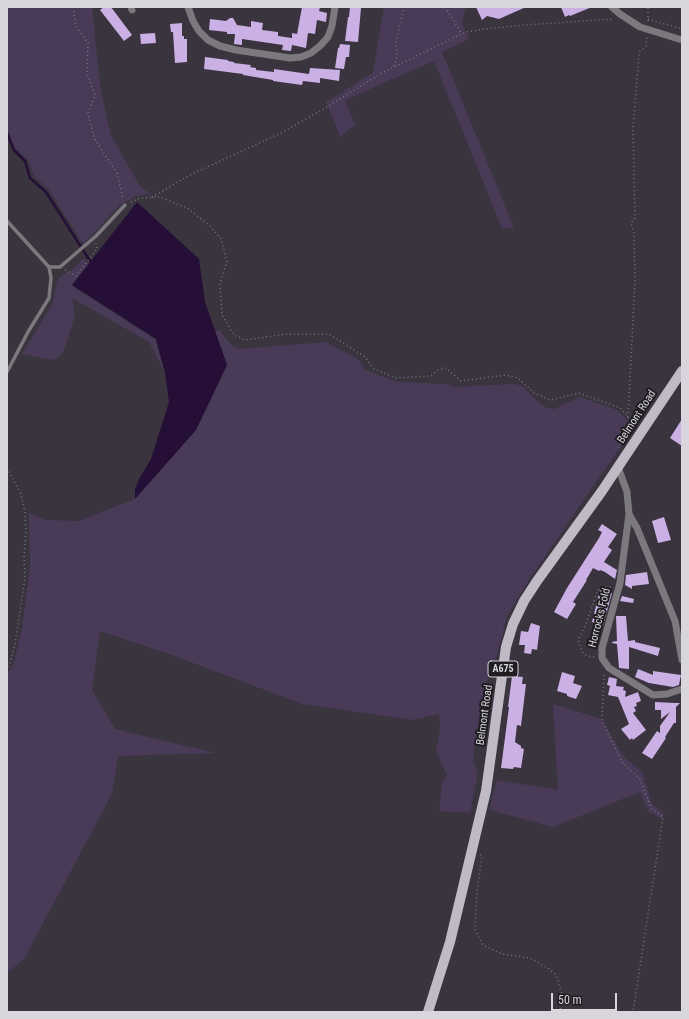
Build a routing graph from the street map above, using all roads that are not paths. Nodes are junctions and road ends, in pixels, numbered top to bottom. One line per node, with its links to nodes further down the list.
1 (188, 7): 2 (street)
2 (335, 7)
3 (612, 7): 4 (street)
4 (682, 40)
5 (125, 205): 7 (lane)
6 (7, 221): 7 (lane)
7 (49, 268): 9 (lane)
8 (682, 370): 10 (main road, Belmont Road / A675)
9 (7, 372)
10 (618, 468): 11 (street, Horrocks Fold); 14 (main road, Belmont Road / A675)
11 (629, 514): 12 (street, Horrocks Fold); 13 (street, Horrocks Fold)
12 (682, 660)
13 (682, 689)
14 (428, 1012)

